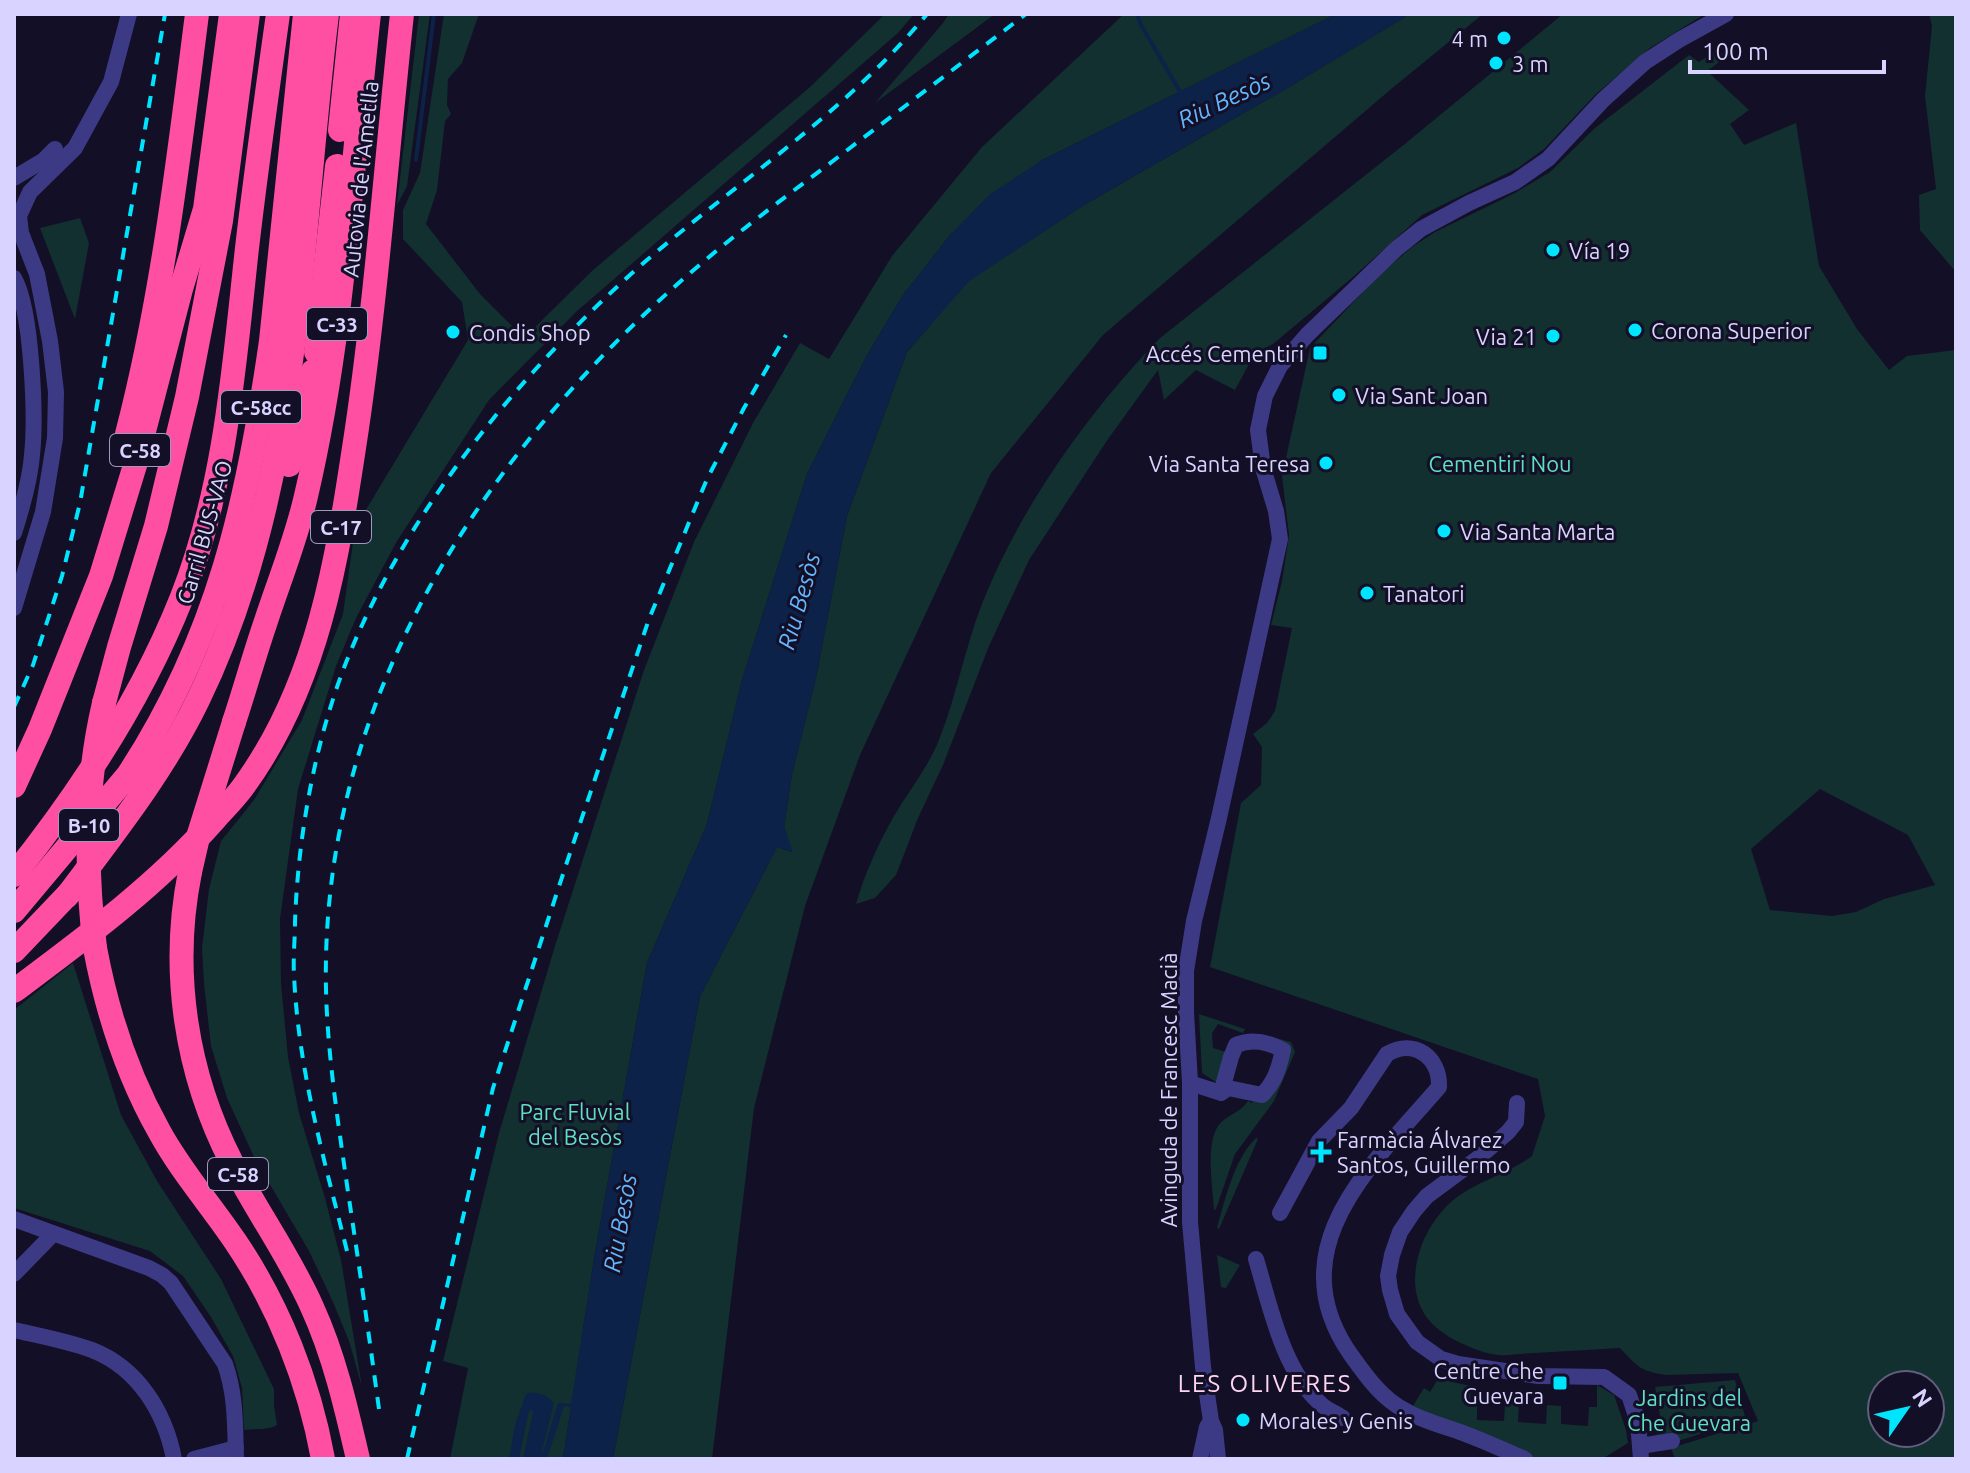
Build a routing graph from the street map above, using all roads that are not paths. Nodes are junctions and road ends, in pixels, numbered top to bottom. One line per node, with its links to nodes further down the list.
1 (129, 14): 16 (street)
2 (197, 14): 28 (highway)
3 (231, 14): 15 (highway, C-58)
4 (248, 14): 20 (highway)
5 (278, 14): 18 (highway)
6 (292, 14): 18 (highway)
7 (305, 14): 29 (highway, Carril BUS-VAO / C-58cc)
8 (327, 14): 32 (highway, C-33)
9 (352, 14): 22 (highway, C-58)
10 (369, 14): 27 (highway, C-33)
11 (402, 14): 17 (highway, Autovia de l'Ametlla / C-17)
12 (1726, 14): 37 (street, Avinguda de Francesc Macià)
13 (55, 149): 14 (street)
14 (14, 178)
15 (205, 209): 20 (highway); 28 (highway, C-58)
16 (17, 216): 26 (street)
17 (382, 221): 19 (highway); 25 (highway, Autovia de l'Ametlla / C-17)
18 (247, 249): 31 (highway)
19 (397, 254)
20 (211, 262): 53 (highway, B-10, bridge)
21 (14, 278): 24 (street)
22 (313, 371): 27 (highway, C-58); 32 (highway)
23 (368, 465): 25 (highway)
24 (14, 533)
25 (339, 535): 36 (highway, Autovia de l'Ametlla / C-17)
26 (14, 608)
27 (264, 626): 54 (highway, C-58, bridge)
28 (56, 686): 30 (highway)
29 (128, 775): 33 (highway, Carril BUS-VAO / C-58cc); 34 (highway)
30 (14, 786)
31 (14, 875)
32 (67, 896): 35 (highway)
33 (14, 911)
34 (14, 929)
35 (14, 951)
36 (14, 991)
37 (1190, 1083): 38 (street); 47 (street, Avinguda de Francesc Macià)
38 (1221, 1093)
39 (1517, 1103): 49 (street)
40 (1280, 1213): 57 (street)
41 (14, 1219): 42 (street)
42 (53, 1234): 44 (street); 50 (street)
43 (1256, 1259): 46 (street)
44 (14, 1274)
45 (14, 1330): 51 (street)
46 (1343, 1418)
47 (1211, 1421): 55 (street, Avinguda de Francesc Macià); 56 (street, Avinguda de Francesc Macià)
48 (1672, 1441): 49 (street)
49 (1640, 1452)
50 (236, 1453): 52 (street)
51 (174, 1459)
52 (194, 1459)
53 (323, 1459)
54 (358, 1459)
55 (1200, 1459)
56 (1218, 1459)
57 (1525, 1459)

